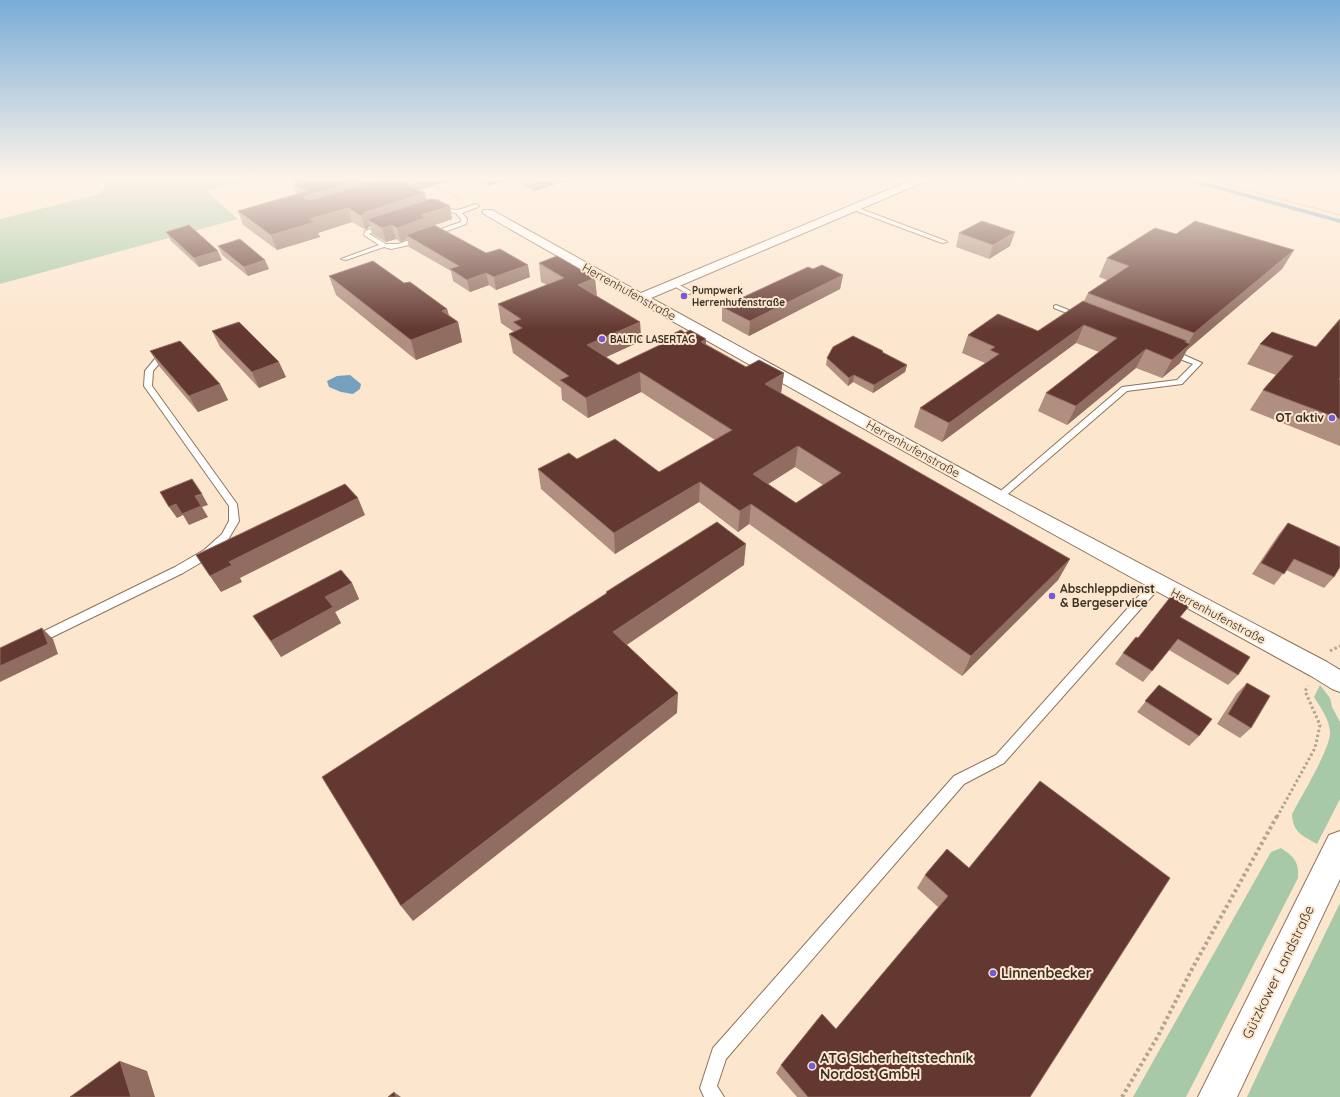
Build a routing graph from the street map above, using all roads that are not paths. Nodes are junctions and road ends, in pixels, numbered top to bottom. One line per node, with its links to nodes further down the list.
1 (375, 228): 7 (lane)
2 (449, 228): 7 (lane)
3 (516, 228): 11 (street, Herrenhufenstraße)
4 (805, 228): 9 (street)
5 (907, 228): 6 (lane)
6 (944, 242)
7 (384, 245): 8 (lane)
8 (344, 259)
9 (674, 284): 10 (lane); 11 (street)
10 (690, 293)
11 (640, 298): 16 (street, Herrenhufenstraße)
12 (1056, 307): 13 (lane)
13 (1084, 318)
14 (170, 346): 18 (lane)
15 (1162, 349): 16 (lane)
16 (999, 497): 17 (street, Herrenhufenstraße)
17 (1157, 583): 19 (street, Herrenhufenstraße); 21 (lane)
18 (29, 643)
19 (1340, 682)
20 (1340, 846): 22 (main road, Gützkower Landstraße)
21 (715, 1097)
22 (1217, 1097)

